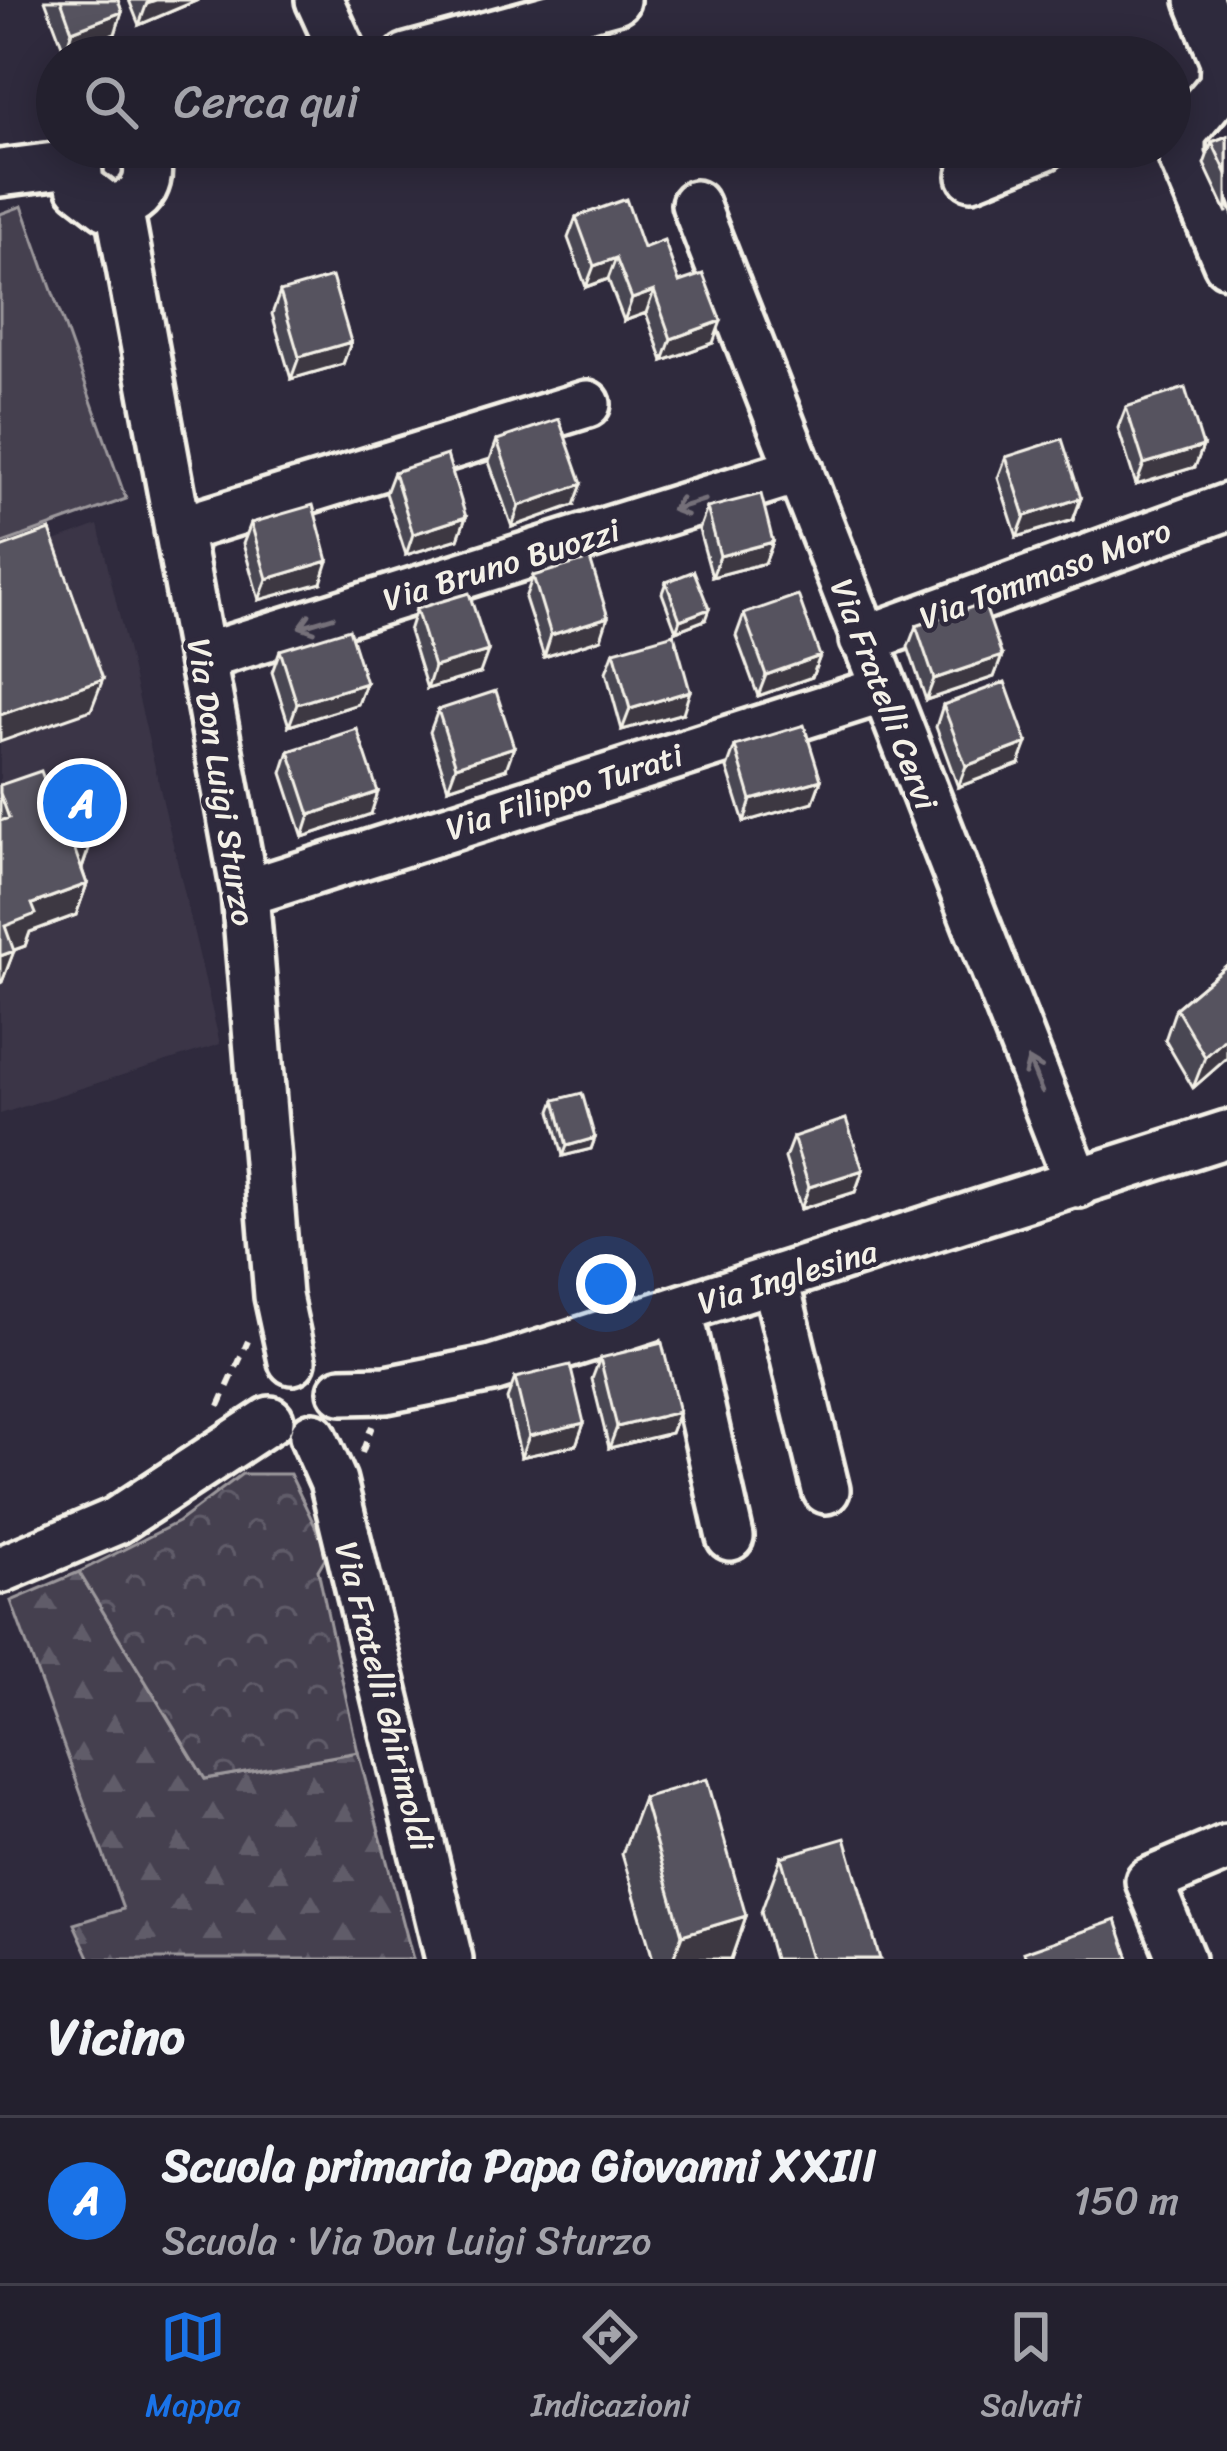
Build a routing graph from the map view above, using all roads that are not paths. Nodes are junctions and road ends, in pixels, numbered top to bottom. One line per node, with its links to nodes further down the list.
1 (319, 0): 4 (street)
2 (616, 0): 5 (street)
3 (1199, 0): 6 (street)
4 (335, 36)
5 (484, 36)
6 (1191, 115)
7 (36, 165): 12 (street)
8 (83, 168): 15 (street)
9 (145, 168): 15 (street)
10 (991, 168): 13 (street)
11 (1187, 168): 16 (street)
12 (0, 173)
13 (971, 176)
14 (695, 204): 18 (street, Via Fratelli Cervi)
15 (119, 207): 20 (street, Via Don Luigi Sturzo)
16 (1227, 263)
17 (587, 404): 20 (street)
18 (800, 470): 21 (street, Via Fratelli Cervi); 22 (street, Via Bruno Buozzi, one-way to 22)
19 (1227, 507): 21 (street, Via Tommaso Moro)
20 (178, 530): 22 (street, Via Don Luigi Sturzo)
21 (863, 640): 23 (street, Via Fratelli Cervi)
22 (203, 657): 24 (street, Via Don Luigi Sturzo)
23 (883, 690): 24 (street, Via Filippo Turati); 26 (street, Via Fratelli Cervi, one-way to 23)
24 (245, 893): 29 (street, Via Don Luigi Sturzo)
25 (1227, 1134): 26 (street, Via Inglesina)
26 (1078, 1184): 27 (street, Via Inglesina)
27 (775, 1280): 28 (street, Via Inglesina); 33 (street)
28 (679, 1310): 30 (street, Via Inglesina); 34 (street)
29 (292, 1361): 30 (street); 31 (street)
30 (342, 1391): 32 (street)
31 (270, 1420): 32 (street); 35 (street)
32 (313, 1436): 37 (street, Via Fratelli Ghirimoldi)
33 (826, 1490)
34 (730, 1537)
35 (0, 1570)
36 (1227, 1848): 38 (street)
37 (449, 1959)
38 (1181, 1959)

